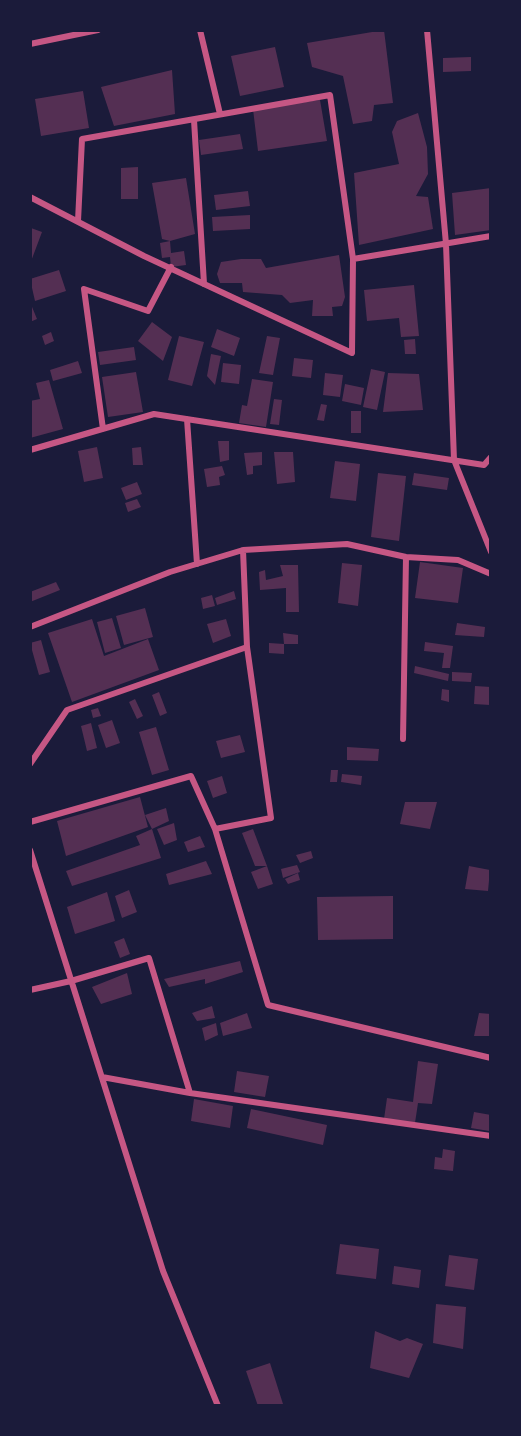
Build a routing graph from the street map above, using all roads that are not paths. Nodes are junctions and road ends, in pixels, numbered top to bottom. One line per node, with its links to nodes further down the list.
1 (98, 30): 4 (street)
2 (200, 30): 5 (street)
3 (427, 30): 10 (street)
4 (30, 44)
5 (220, 114): 6 (street); 11 (street)
6 (194, 120): 8 (street); 13 (street)
7 (30, 197): 8 (street)
8 (78, 221): 12 (street)
9 (491, 236): 10 (street)
10 (446, 244): 11 (street); 18 (street)
11 (353, 259): 13 (street)
12 (171, 267): 13 (street); 15 (street)
13 (204, 284)
14 (187, 419): 15 (street); 18 (street); 22 (street)
15 (103, 429): 16 (street)
16 (30, 450)
17 (491, 457): 18 (street)
18 (454, 460): 20 (street)
19 (243, 550): 21 (street); 22 (street); 25 (street)
20 (491, 552)
21 (406, 557): 23 (street); 26 (street)
22 (197, 564): 24 (street)
23 (491, 574)
24 (30, 627)
25 (247, 646): 27 (street); 29 (street)
26 (403, 739)
27 (30, 764)
28 (30, 822): 29 (street)
29 (215, 830): 33 (street)
30 (30, 850): 31 (street)
31 (71, 981): 32 (street); 34 (street); 35 (street)
32 (30, 990)
33 (491, 1058)
34 (102, 1077): 35 (street); 37 (street)
35 (190, 1093): 36 (street)
36 (491, 1136)
37 (218, 1406)

